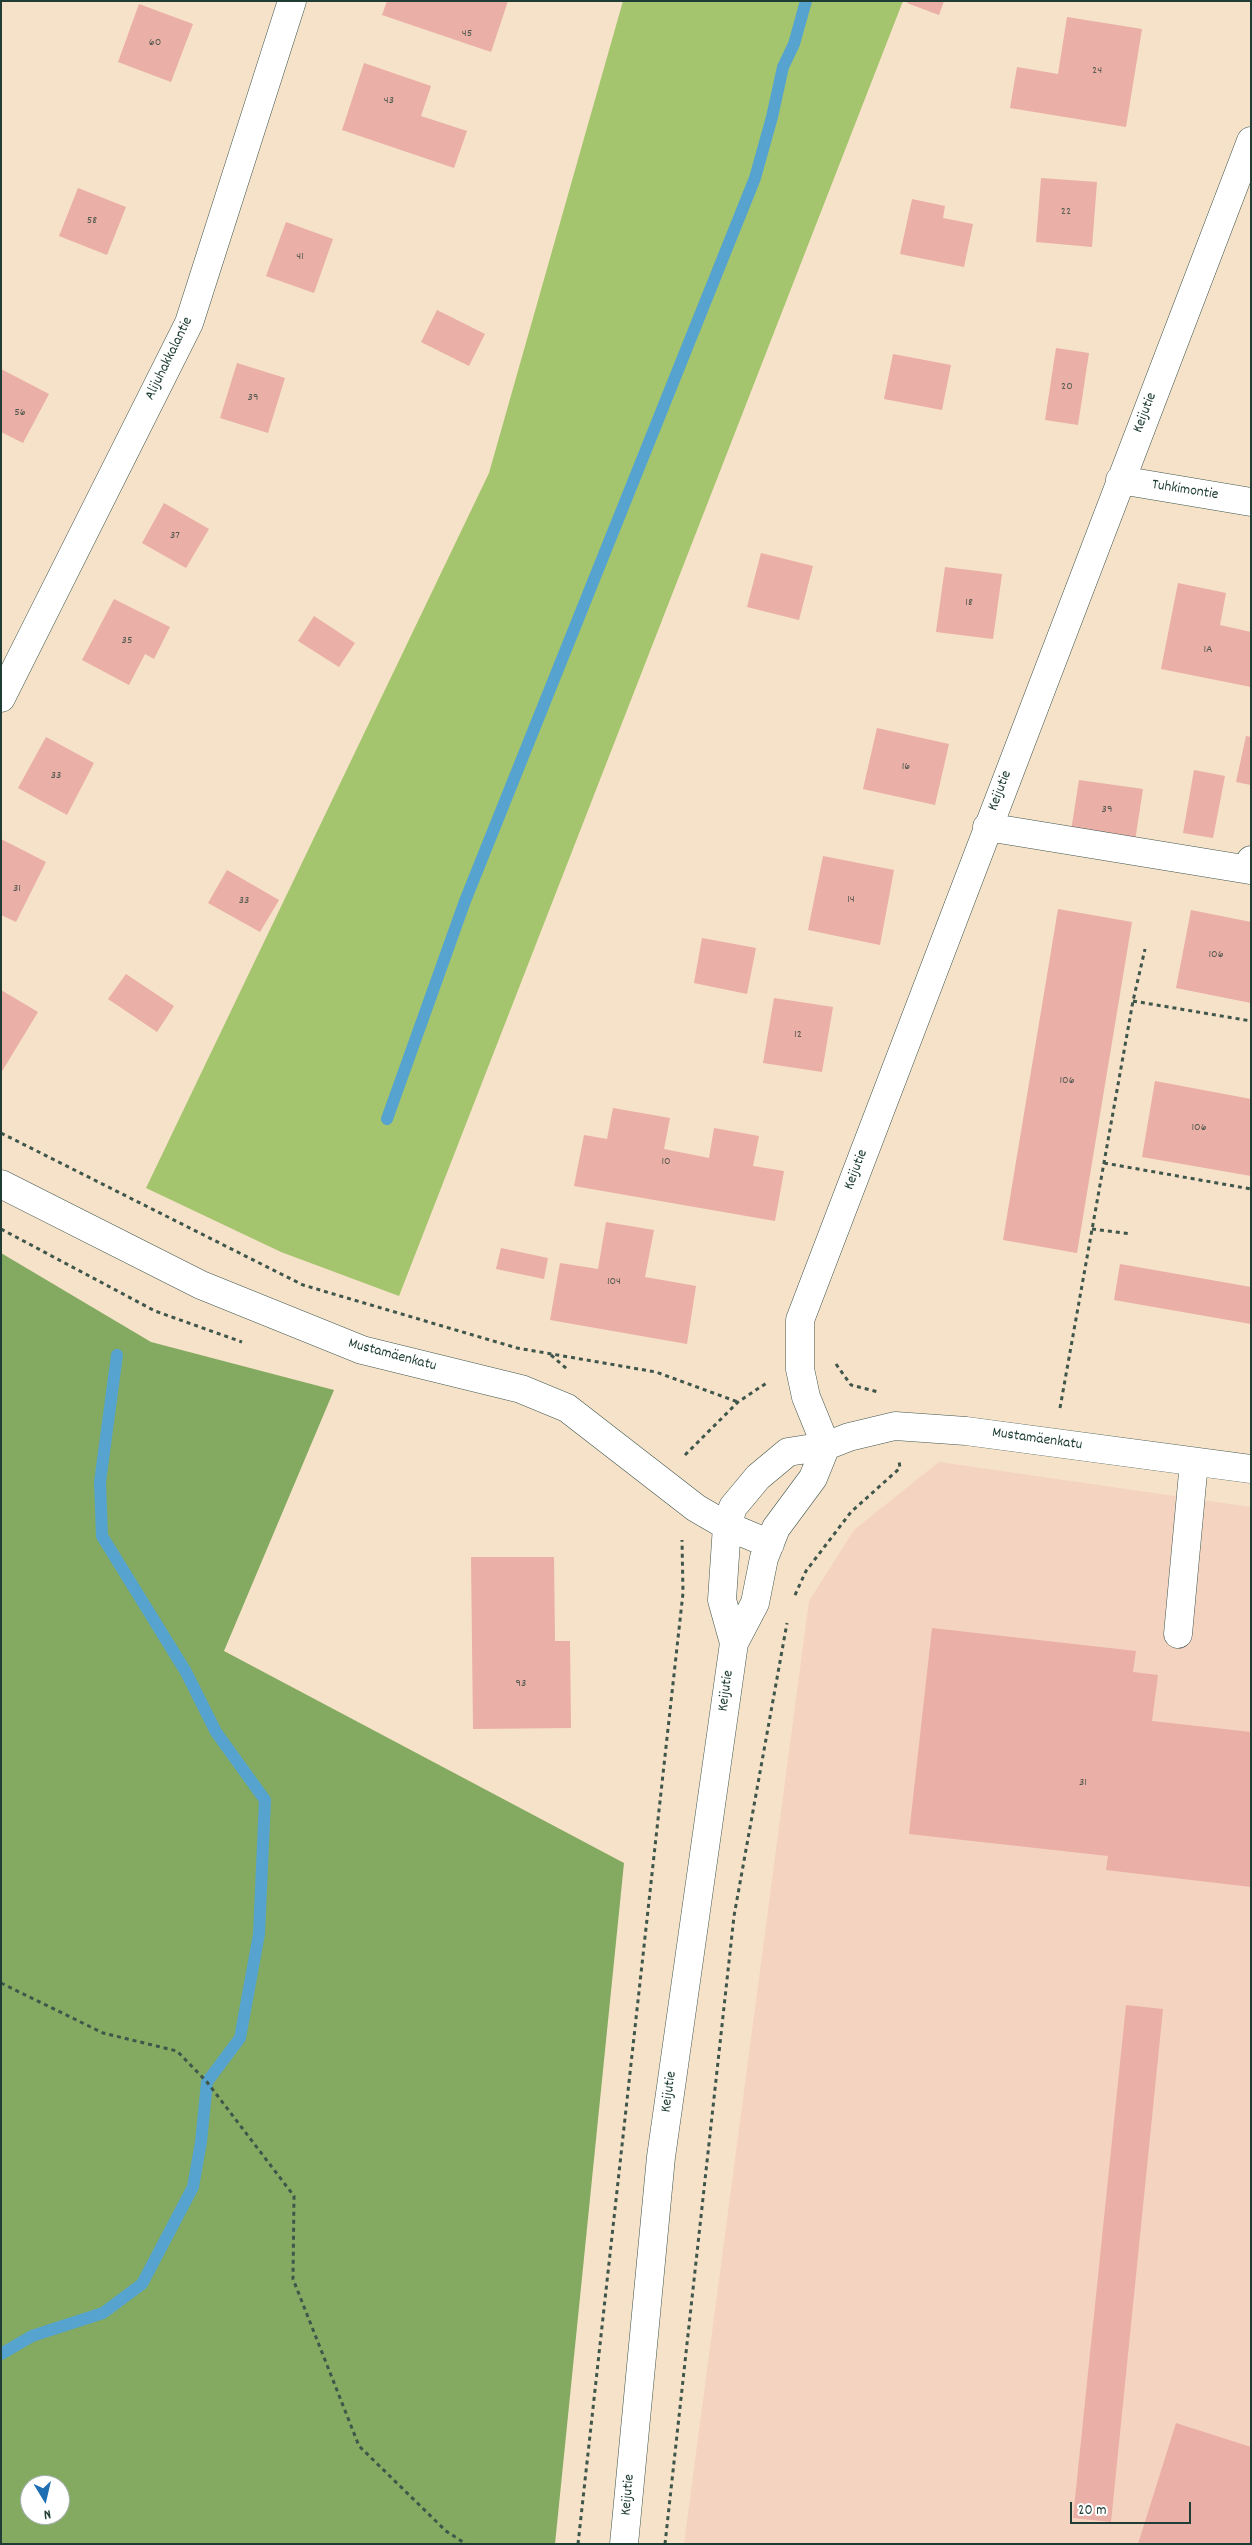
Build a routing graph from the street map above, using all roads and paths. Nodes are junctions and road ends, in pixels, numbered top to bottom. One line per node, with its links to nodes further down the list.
1 (292, 1): 5 (street, Alijuhakkalantie)
2 (1251, 141): 3 (street, Keijutie)
3 (1120, 480): 4 (street, Tuhkimontie); 6 (street, Keijutie)
4 (1251, 502)
5 (1, 698)
6 (987, 827): 7 (street); 22 (street, Keijutie)
7 (1251, 860)
8 (1145, 949): 9 (path)
9 (1133, 1001): 10 (path); 12 (path)
10 (1251, 1021)
11 (1, 1133): 19 (path)
12 (1104, 1162): 14 (path); 16 (path)
13 (1, 1184): 25 (street, Mustamäenkatu)
14 (1251, 1189)
15 (1, 1229): 18 (path)
16 (1092, 1229): 17 (path); 20 (path)
17 (1131, 1234)
18 (247, 1344)
19 (738, 1402)
20 (1059, 1414)
21 (895, 1426): 22 (street, Mustamäenkatu); 23 (street, Mustamäenkatu); 28 (path)
22 (826, 1446): 25 (street, Keijutie); 27 (street, Keijutie)
23 (1194, 1462): 24 (street, Mustamäenkatu); 30 (street)
24 (1251, 1469)
25 (727, 1526): 27 (street, Mustamäenkatu); 31 (street, Keijutie)
26 (678, 1533): 34 (path)
27 (770, 1544): 31 (street, Keijutie)
28 (794, 1597)
29 (788, 1616): 36 (path)
30 (1178, 1634)
31 (734, 1643): 35 (street, Keijutie)
32 (1, 1983): 33 (path)
33 (466, 2544)
34 (578, 2544)
35 (624, 2544)
36 (666, 2544)

